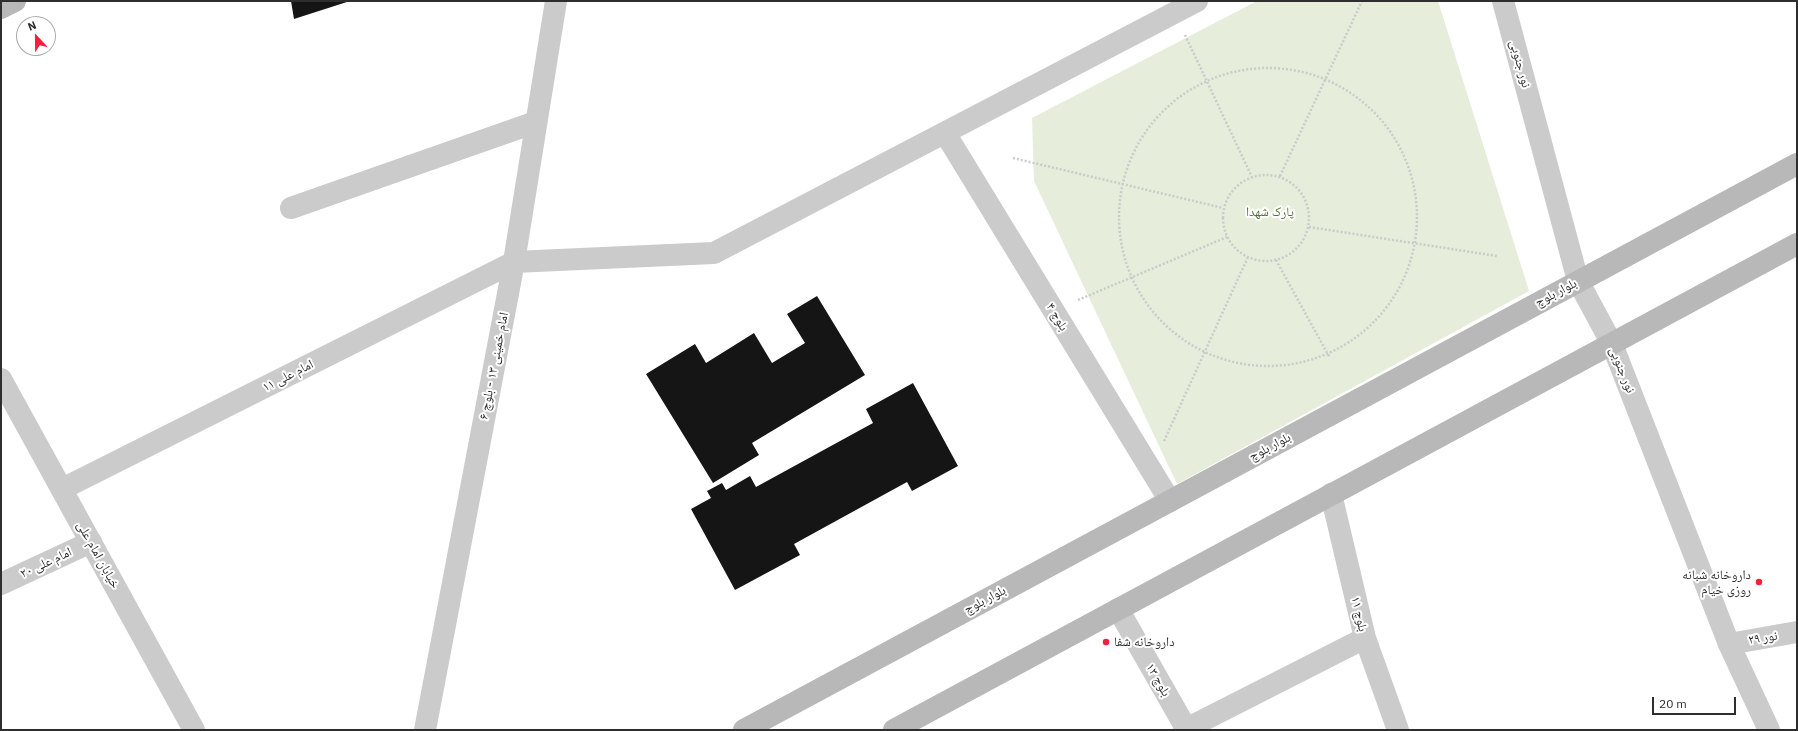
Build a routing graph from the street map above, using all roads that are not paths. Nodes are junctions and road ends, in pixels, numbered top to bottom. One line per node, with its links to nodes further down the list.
1 (15, 1): 5 (main road)
2 (556, 1): 6 (street, امام خمینی ۱۳ - بلوچ ۶)
3 (1197, 1): 7 (street)
4 (1503, 1): 12 (street, نور جنوبی)
5 (1, 8)
6 (536, 122): 9 (street); 11 (street, امام خمینی ۱۳ - بلوچ ۶)
7 (945, 133): 11 (street); 17 (street, بلوچ ۴)
8 (1797, 164): 12 (main road, بلوار بلوچ)
9 (291, 208)
10 (1797, 244): 13 (main road)
11 (514, 262): 15 (street, امام علی ۱۱); 25 (street, امام خمینی ۱۳ - بلوچ ۶)
12 (1578, 281): 13 (street, نور جنوبی); 17 (main road, بلوار بلوچ)
13 (1612, 344): 16 (main road); 23 (street, نور جنوبی)
14 (1, 379): 15 (street, خیابان امام علی)
15 (62, 489): 18 (street, خیابان امام علی)
16 (1331, 494): 20 (main road); 22 (street, بلوچ ۱۱)
17 (1170, 501): 26 (main road, بلوار بلوچ)
18 (91, 542): 19 (street, امام علی ۲۰); 24 (street, خیابان امام علی)
19 (1, 584)
20 (1118, 610): 27 (main road); 28 (street, بلوچ ۱۳)
21 (1797, 632): 23 (street, نور ۲۹)
22 (1365, 638): 28 (street); 29 (street, بلوچ ۱۱)
23 (1729, 644): 30 (street, نور جنوبی)
24 (194, 730)
25 (425, 730)
26 (744, 730)
27 (894, 730)
28 (1186, 730)
29 (1398, 730)
30 (1769, 730)

